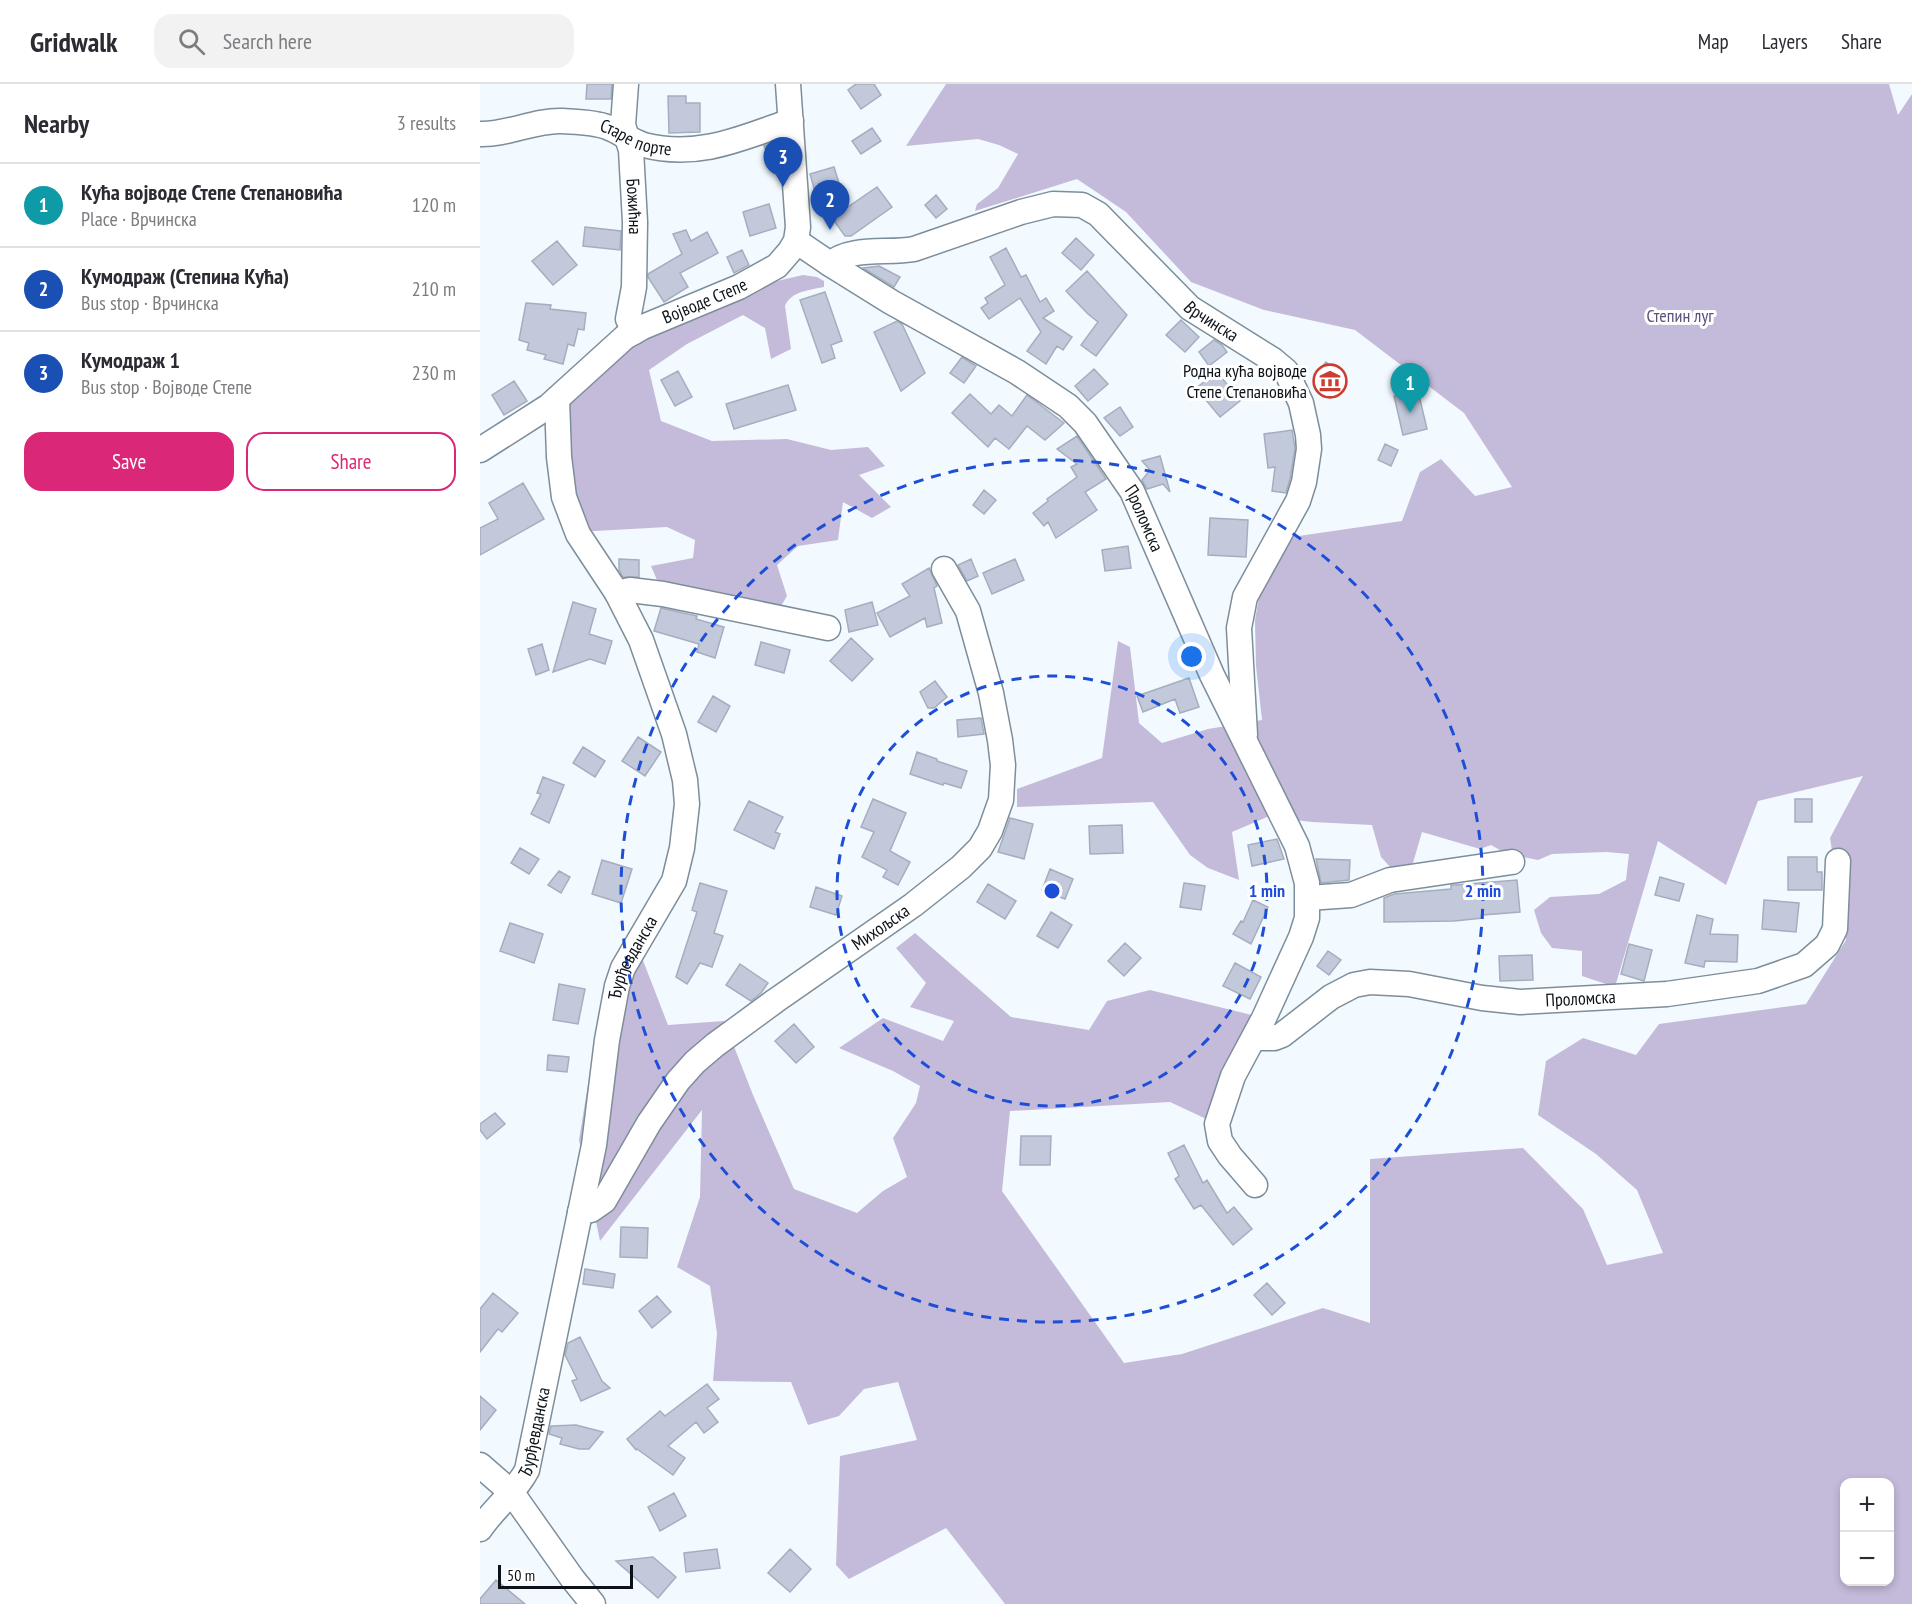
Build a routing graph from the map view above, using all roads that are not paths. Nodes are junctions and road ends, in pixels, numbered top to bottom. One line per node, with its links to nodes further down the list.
1 (626, 84): 5 (street, Божићна)
2 (788, 84): 3 (street)
3 (791, 121): 5 (street, Старе порте); 6 (street)
4 (480, 134): 5 (street, Старе порте)
5 (626, 138): 8 (street, Божићна)
6 (796, 241): 7 (street); 8 (street, Војводе Степе)
7 (830, 264): 14 (street, Проломска); 14 (street, Врчинска)
8 (634, 332): 9 (street, Војводе Степе)
9 (557, 399): 10 (street, Војводе Степе); 12 (street, Ђурђевданска)
10 (480, 450)
11 (944, 569): 20 (street, Михољска)
12 (617, 592): 13 (street); 20 (street, Ђурђевданска)
13 (828, 628)
14 (1246, 740): 17 (street, Проломска)
15 (1838, 861): 18 (street, Проломска)
16 (1512, 862): 17 (street)
17 (1308, 898): 18 (street, Проломска)
18 (1255, 1038): 19 (street, Проломска)
19 (1255, 1185)
20 (580, 1212): 22 (street, Ђурђевданска)
21 (480, 1465): 22 (street)
22 (512, 1492): 23 (street, Ђурђевданска); 24 (street)
23 (480, 1529)
24 (593, 1604)

